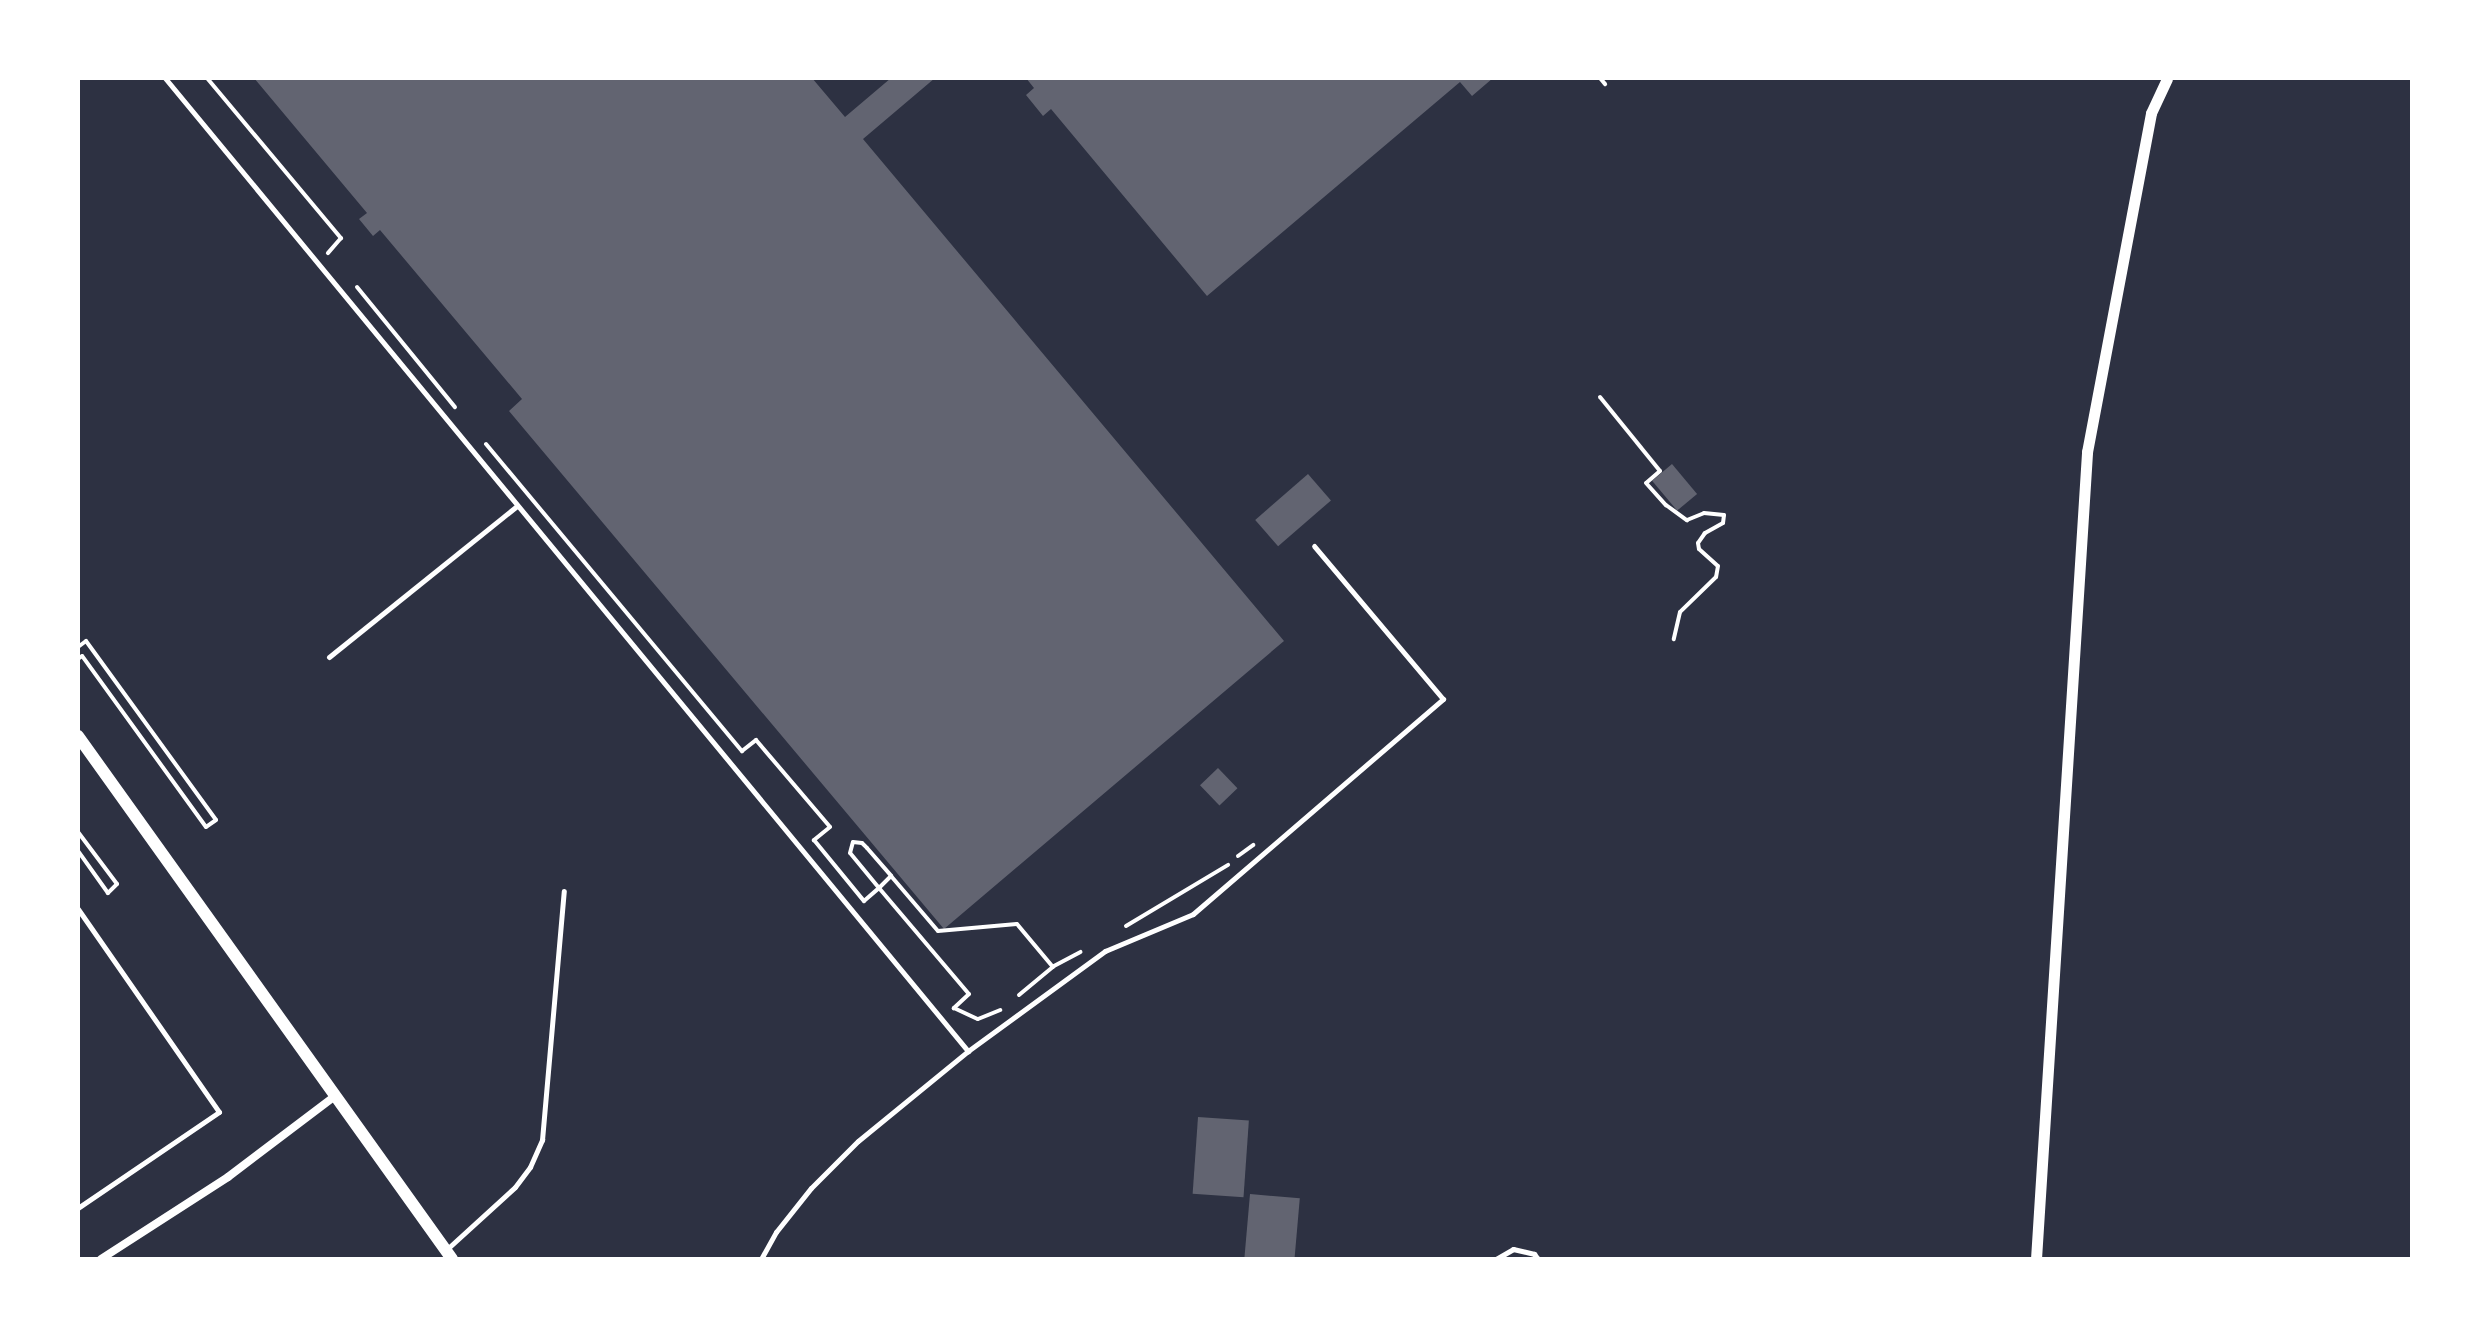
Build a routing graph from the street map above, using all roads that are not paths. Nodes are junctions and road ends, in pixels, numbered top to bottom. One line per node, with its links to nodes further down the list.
1 (165, 78): 3 (lane)
2 (2167, 78): 17 (street)
3 (517, 506): 5 (lane); 9 (lane)
4 (1314, 546): 9 (lane)
5 (329, 657)
6 (78, 736): 10 (main road)
7 (564, 891): 12 (lane)
8 (78, 909): 11 (lane)
9 (968, 1051): 14 (lane)
10 (335, 1096): 12 (main road); 13 (street)
11 (78, 1208)
12 (448, 1255)
13 (101, 1259)
14 (761, 1259)
15 (1496, 1259): 16 (lane)
16 (1538, 1259)
17 (2036, 1259)

